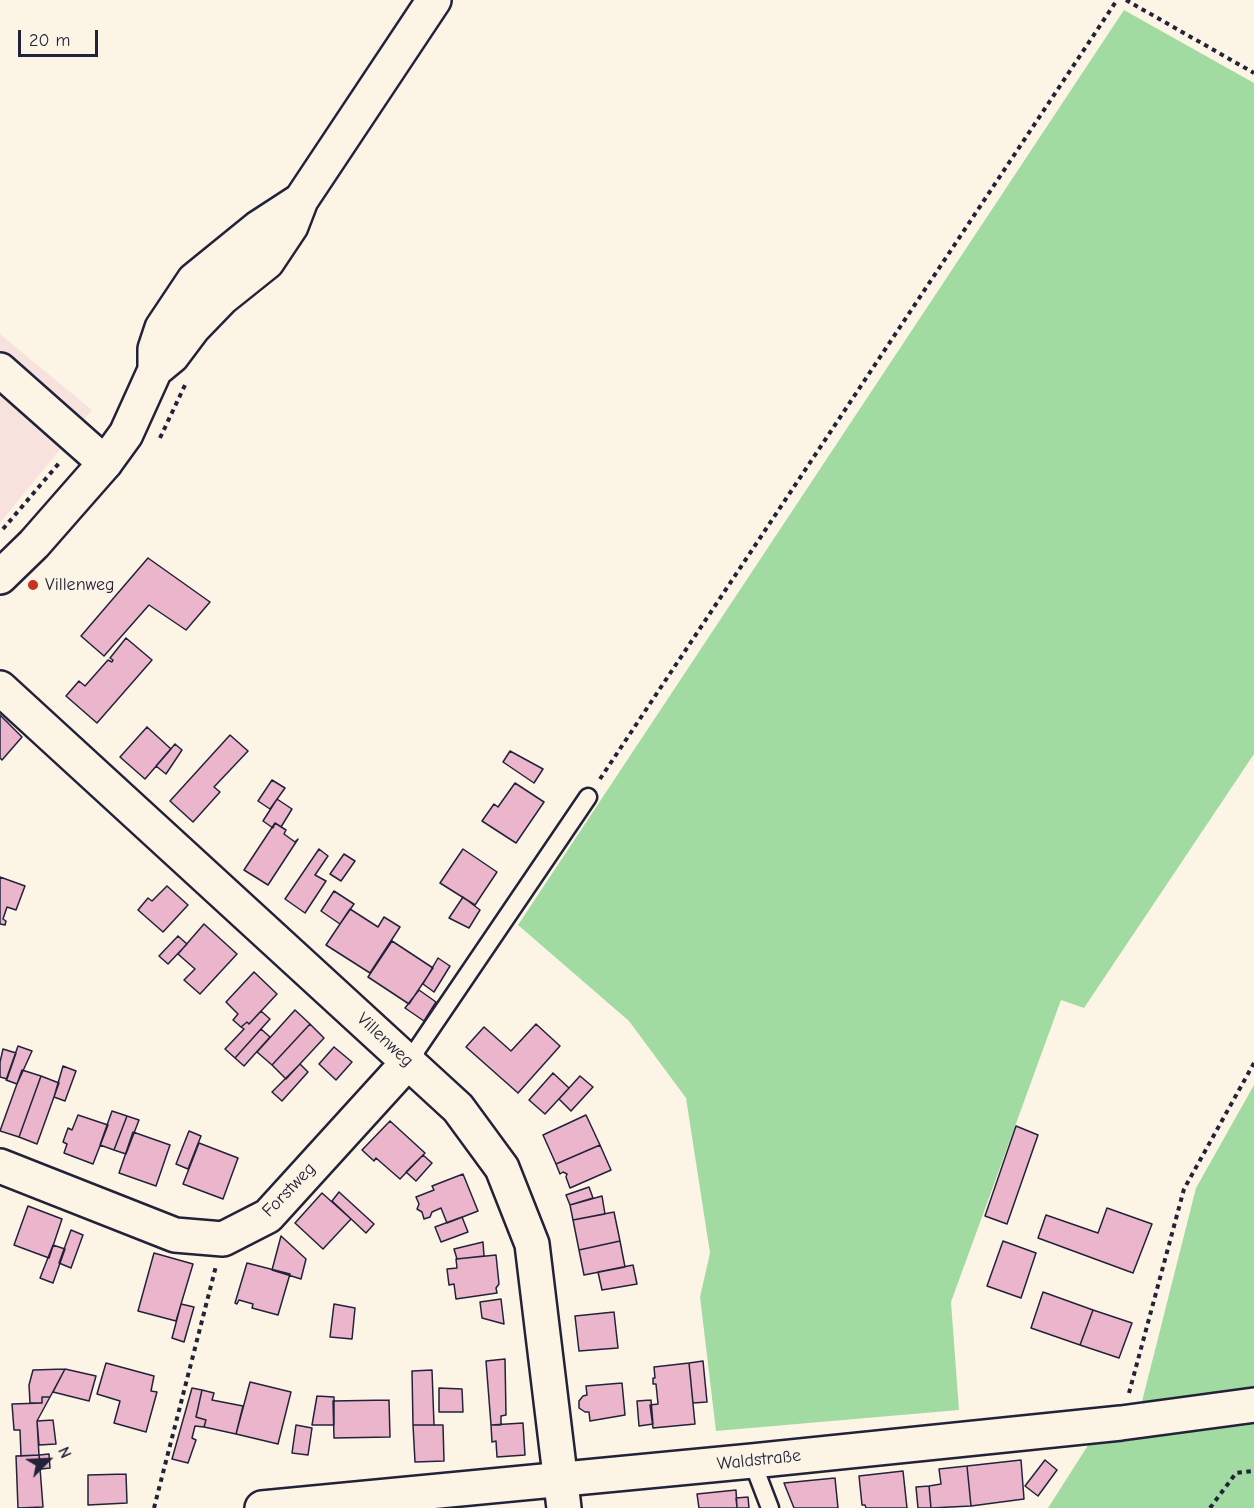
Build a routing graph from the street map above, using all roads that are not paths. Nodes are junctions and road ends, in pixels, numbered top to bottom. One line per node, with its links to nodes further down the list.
1 (434, 0): 3 (street)
2 (0, 370): 3 (street)
3 (105, 463): 4 (street)
4 (0, 577)
5 (0, 688): 7 (street, Villenweg)
6 (588, 797): 7 (lane)
7 (409, 1061): 8 (street, Forstweg); 11 (street, Villenweg)
8 (0, 1166)
9 (1254, 1405): 10 (street, Waldstraße)
10 (752, 1461): 11 (street, Waldstraße); 13 (lane)
11 (563, 1493): 12 (street, Waldstraße)
12 (262, 1508)
13 (770, 1508)

